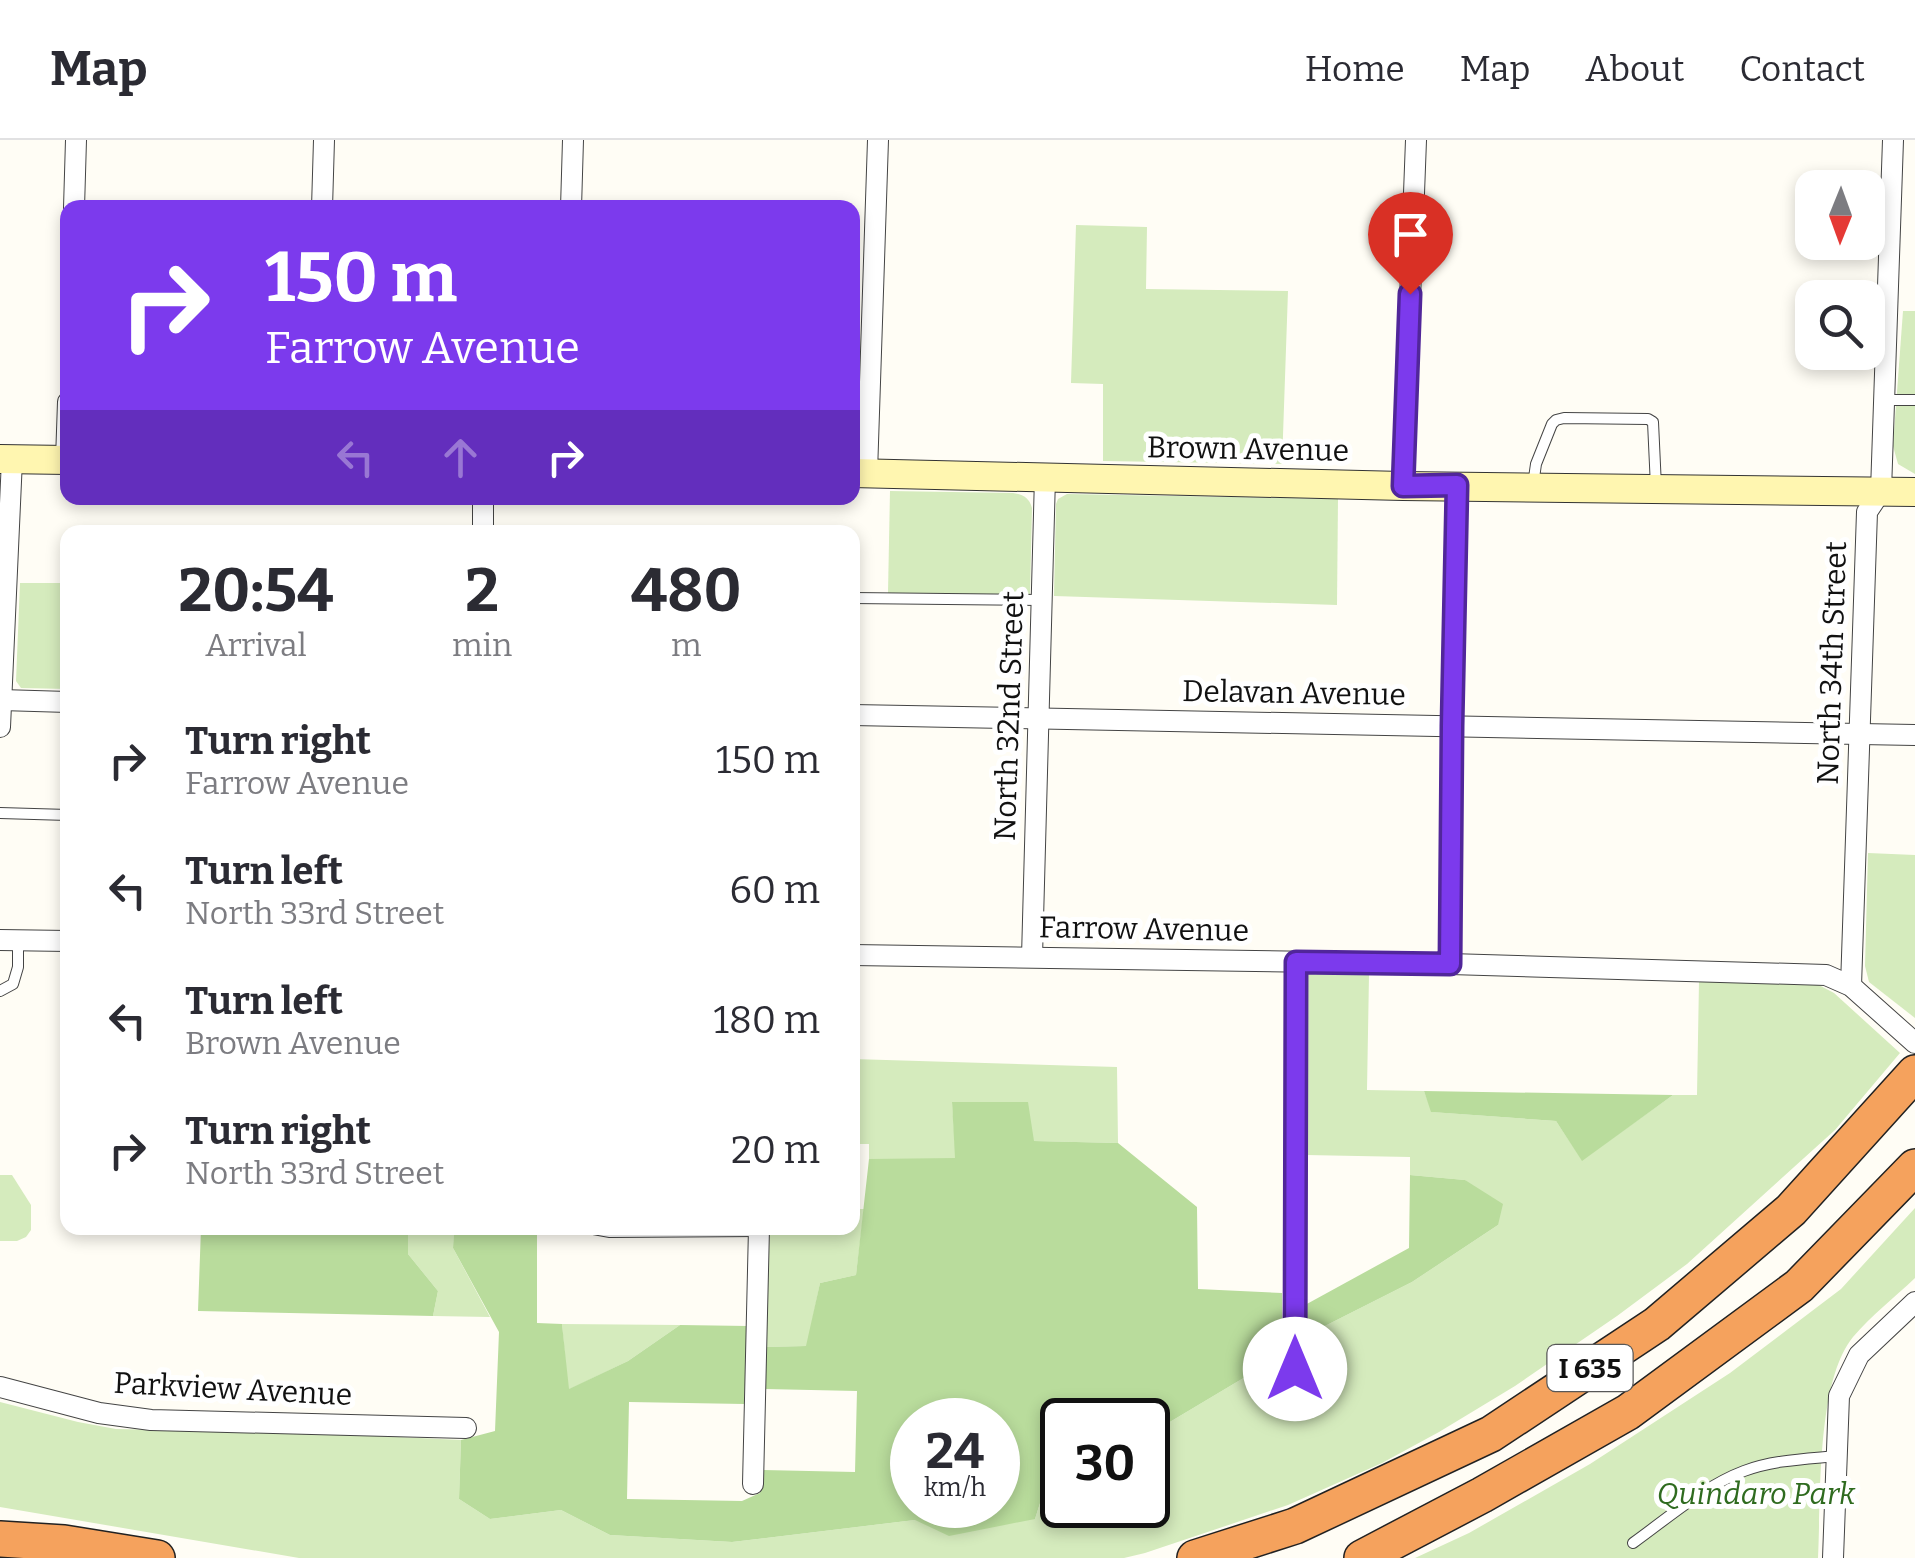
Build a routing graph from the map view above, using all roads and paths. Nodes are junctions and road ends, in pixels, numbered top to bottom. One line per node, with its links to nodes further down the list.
1 (76, 140): 7 (street)
2 (324, 140): 8 (street)
3 (574, 140): 9 (street)
4 (878, 140): 14 (street)
5 (1416, 140): 17 (street)
6 (1893, 140): 10 (street, North 34th Street)
7 (74, 200)
8 (322, 200)
9 (571, 200)
10 (1884, 400): 11 (lane); 20 (street, North 34th Street)
11 (1915, 400)
12 (6, 459): 13 (main road); 24 (street)
13 (60, 460)
14 (860, 473): 15 (main road, Brown Avenue)
15 (1046, 477): 17 (main road, Brown Avenue); 23 (street, North 32nd Street)
16 (1457, 485): 17 (main road, Brown Avenue); 18 (main road, Brown Avenue); 28 (street)
17 (1403, 486)
18 (1533, 486): 19 (main road, Brown Avenue); 19 (lane)
19 (1656, 488): 20 (main road, Brown Avenue)
20 (1881, 491): 21 (main road, Brown Avenue); 30 (street, North 34th Street)
21 (1915, 492)
22 (860, 598): 23 (lane)
23 (1042, 600): 27 (street, North 32nd Street)
24 (2, 700): 25 (street); 29 (street)
25 (60, 702)
26 (860, 715): 27 (street, Delavan Avenue)
27 (1038, 718): 28 (street, Delavan Avenue); 37 (street, North 32nd Street)
28 (1452, 726): 30 (street, Delavan Avenue); 39 (street)
29 (0, 728)
30 (1859, 734): 31 (street, Delavan Avenue); 40 (street, North 34th Street)
31 (1915, 735)
32 (0, 813): 33 (lane)
33 (60, 815)
34 (9, 940): 35 (street); 41 (lane)
35 (60, 941)
36 (860, 955): 37 (street, Farrow Avenue)
37 (1032, 957): 38 (street, Farrow Avenue)
38 (1296, 962): 39 (street, Farrow Avenue); 47 (street)
39 (1450, 964): 40 (street, Farrow Avenue)
40 (1851, 986): 42 (street)
41 (0, 992)
42 (1915, 1043)
43 (1915, 1073): 57 (highway, I 635)
44 (1915, 1167): 58 (highway, I 635)
45 (759, 1235): 51 (street)
46 (1915, 1302): 50 (street)
47 (1295, 1369)
48 (0, 1387): 49 (street, Parkview Avenue)
49 (466, 1428)
50 (1836, 1456): 55 (lane); 59 (street)
51 (753, 1484)
52 (0, 1529): 54 (highway)
53 (0, 1539): 54 (highway)
54 (64, 1543): 56 (highway)
55 (1633, 1543)
56 (157, 1558)
57 (1195, 1558)
58 (1362, 1558)
59 (1833, 1558)

